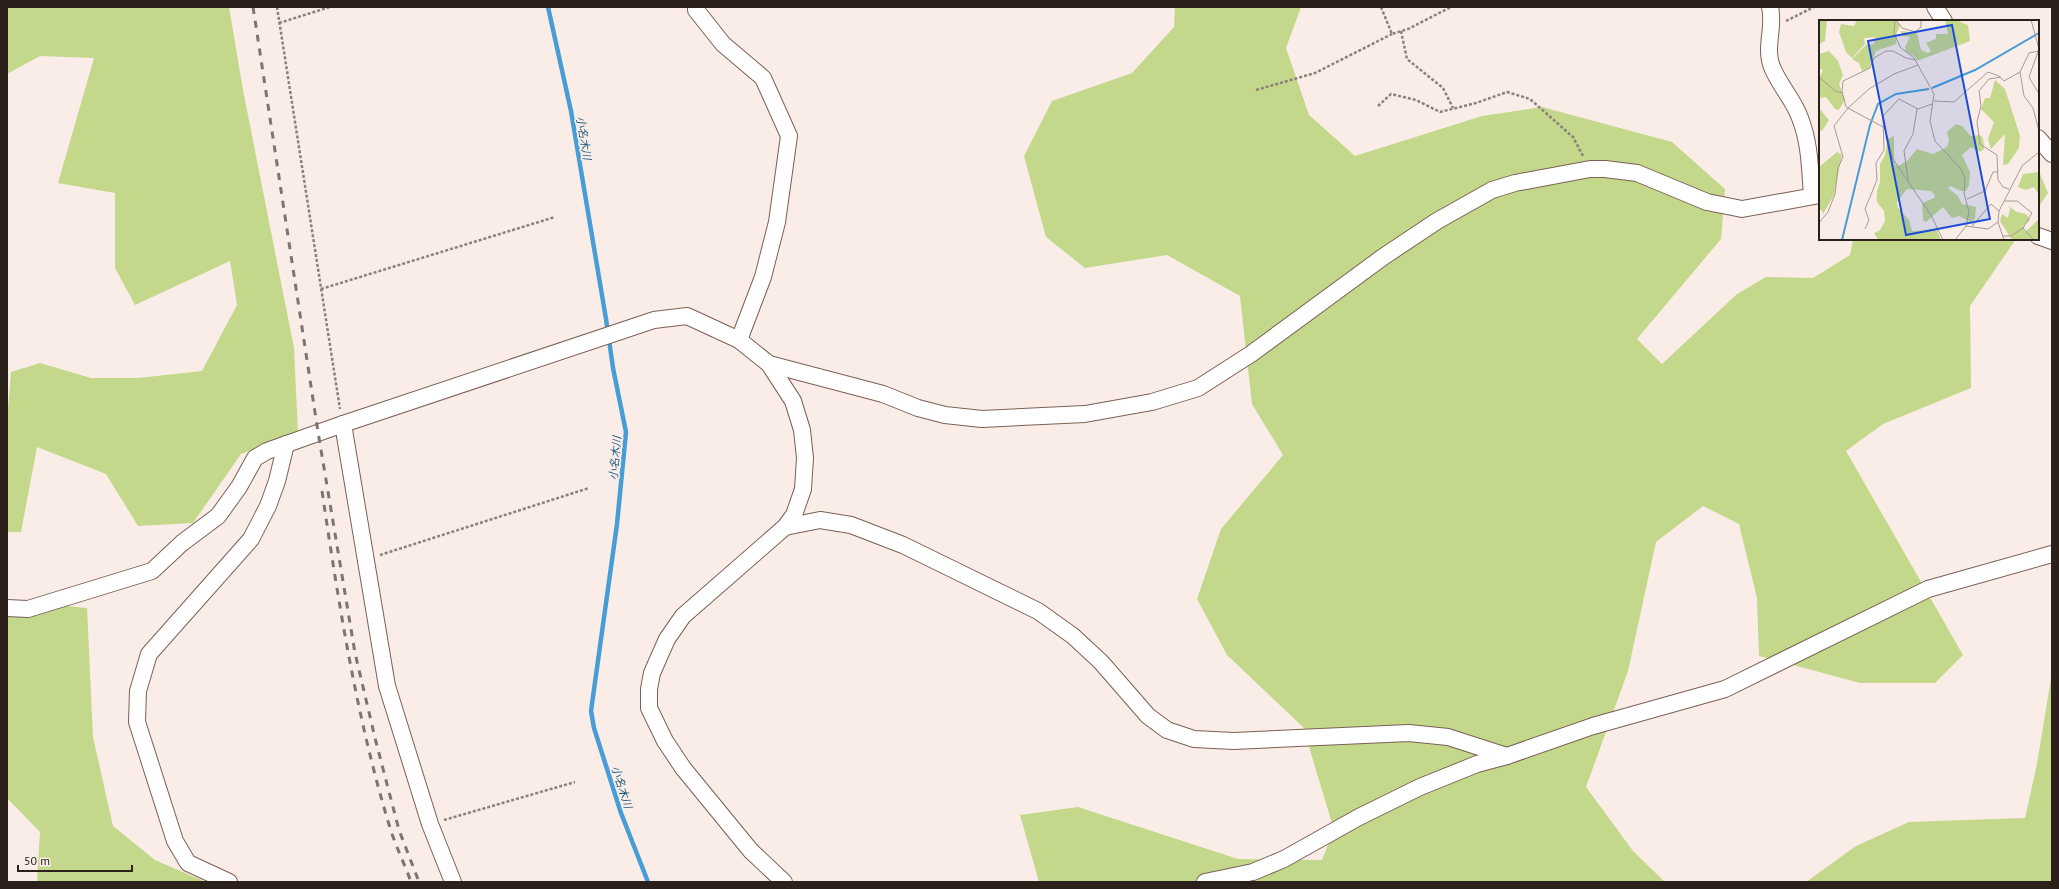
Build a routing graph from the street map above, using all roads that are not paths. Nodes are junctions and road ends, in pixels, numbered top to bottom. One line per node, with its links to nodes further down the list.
1 (696, 7): 10 (street)
2 (1770, 7): 7 (street)
3 (1935, 7): 4 (street)
4 (1943, 20)
5 (2039, 139): 6 (street)
6 (2052, 154)
7 (1816, 196): 11 (street)
8 (2039, 236): 9 (street)
9 (2052, 241)
10 (739, 340): 11 (street); 12 (street)
11 (769, 364): 14 (street)
12 (343, 424): 13 (street); 19 (street)
13 (286, 444): 16 (street); 18 (street)
14 (785, 527): 17 (street); 20 (street)
15 (2052, 554): 17 (street)
16 (7, 608)
17 (1507, 756): 21 (street)
18 (229, 882)
19 (453, 882)
20 (784, 882)
21 (1205, 882)

